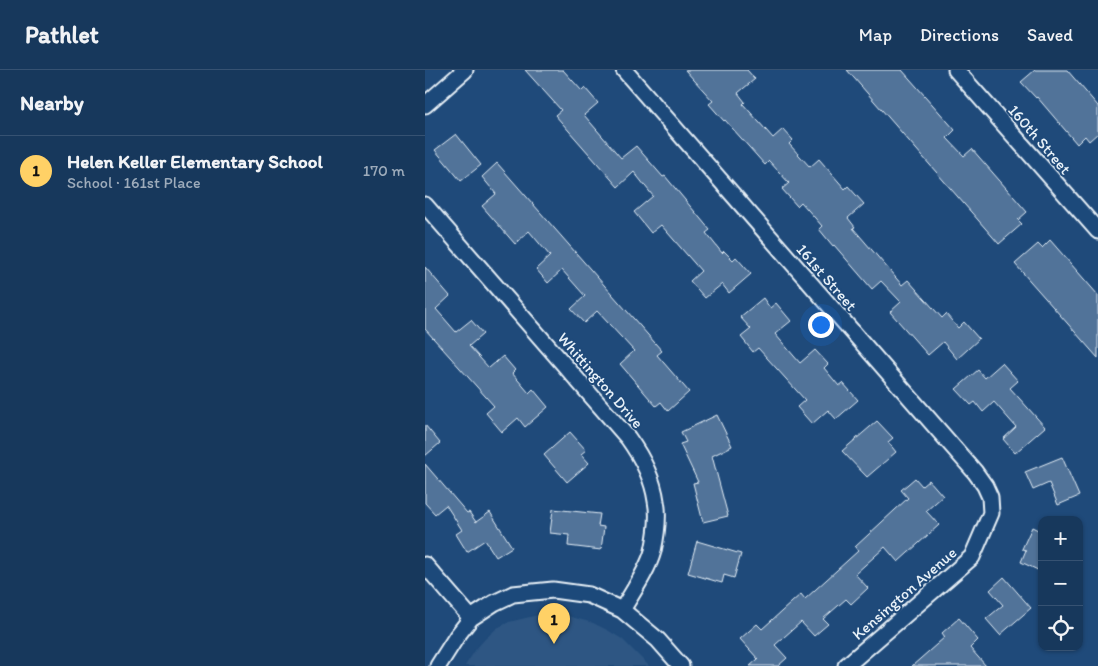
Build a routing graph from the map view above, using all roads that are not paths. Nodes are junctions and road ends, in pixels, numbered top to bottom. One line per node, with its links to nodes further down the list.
1 (465, 70): 4 (street)
2 (623, 70): 7 (street, 161st Street)
3 (958, 71): 6 (street, 160th Street)
4 (425, 105)
5 (425, 204): 9 (street, Whittington Drive)
6 (1098, 231)
7 (991, 514): 13 (street, Kensington Avenue)
8 (425, 565): 10 (street)
9 (622, 610): 10 (street); 12 (street)
10 (471, 618): 11 (street)
11 (438, 666)
12 (681, 666)
13 (846, 666)

